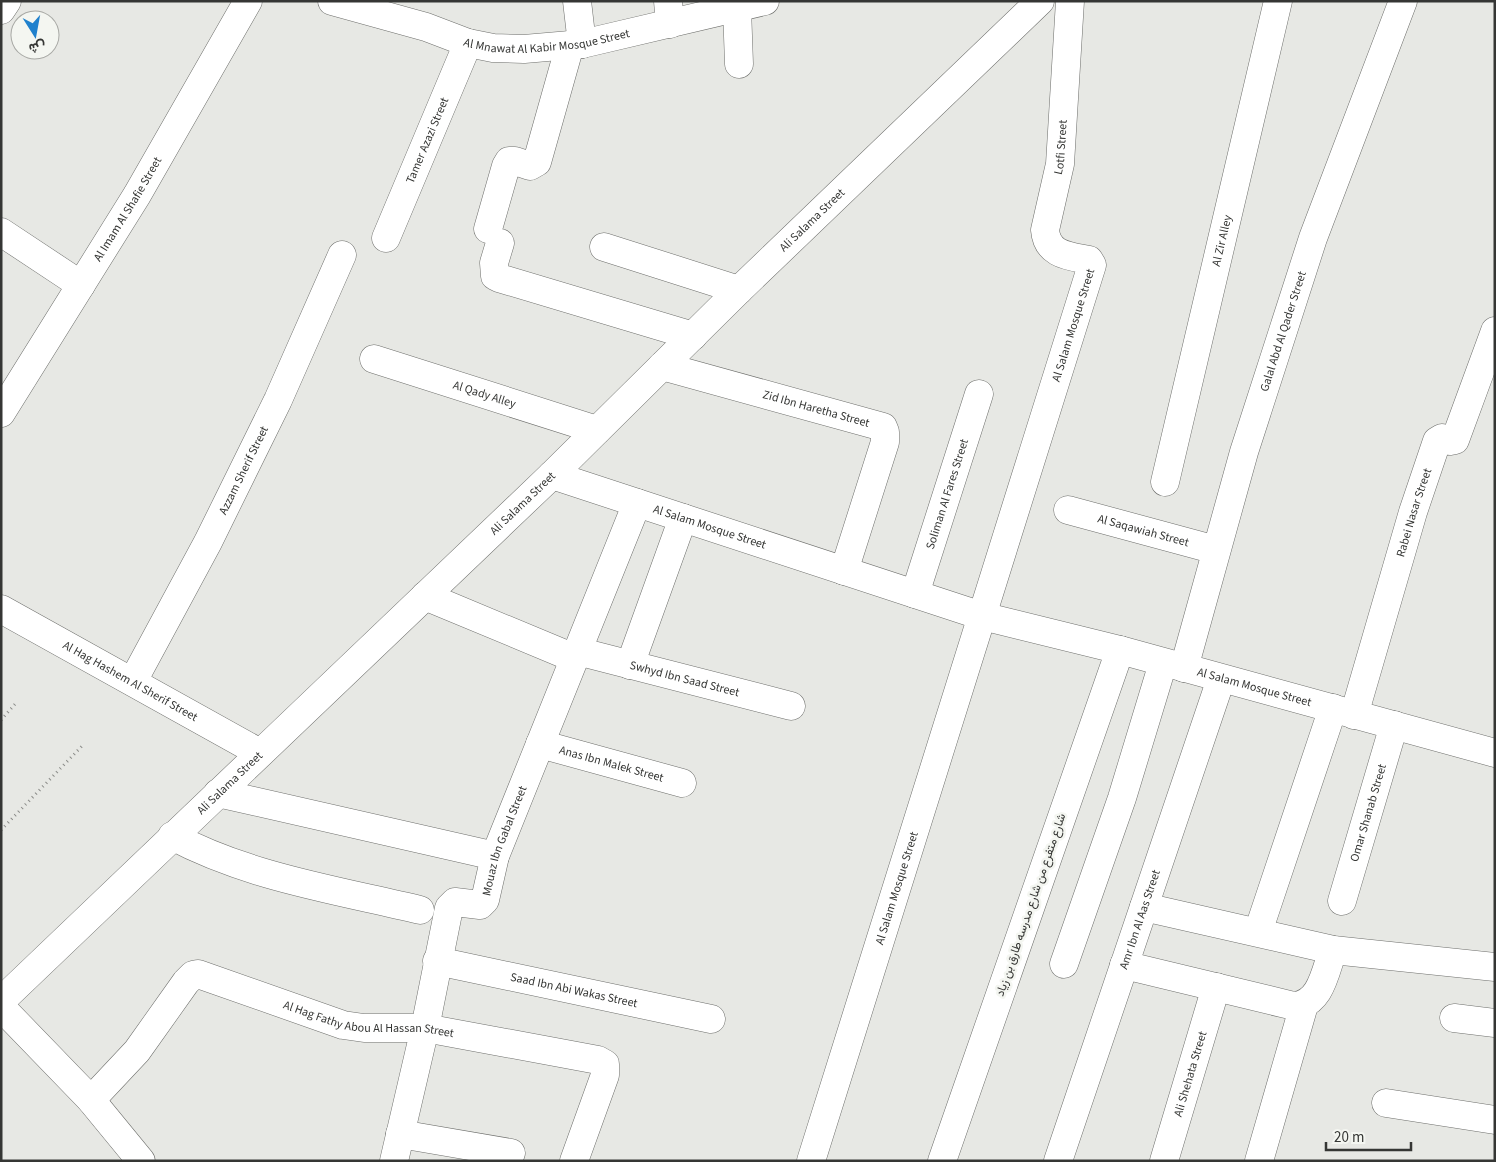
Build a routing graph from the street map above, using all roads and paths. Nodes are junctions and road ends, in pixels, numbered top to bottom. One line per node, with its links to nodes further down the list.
1 (7, 1): 12 (street)
2 (248, 1): 22 (street, Al Imam Al Shafie Street)
3 (332, 1): 10 (street, Al Mnawat Al Kabir Mosque Street)
4 (577, 1): 15 (street)
5 (765, 1): 11 (street, Al Mnawat Al Kabir Mosque Street)
6 (1040, 1): 23 (street, Ali Salama Street)
7 (1070, 1): 21 (street, Lotfi Street)
8 (1278, 1): 32 (street, Al Zir Alley)
9 (1403, 1): 36 (street, Galal Abd Al Qader Street)
10 (366, 5): 14 (street, Al Mnawat Al Kabir Mosque Street)
11 (736, 8): 13 (street, Al Mnawat Al Kabir Mosque Street); 16 (street)
12 (1, 10)
13 (681, 11): 15 (street, Al Mnawat Al Kabir Mosque Street)
14 (468, 43): 15 (street, Al Mnawat Al Kabir Mosque Street); 18 (street, Tamer Azazi Street)
15 (576, 45): 25 (street)
16 (739, 64)
17 (1, 232): 22 (street)
18 (386, 238)
19 (604, 247): 23 (street)
20 (342, 255): 47 (street, Azzam Sherif Street)
21 (1091, 262): 41 (street, Al Salam Mosque Street)
22 (81, 285): 29 (street, Al Imam Al Shafie Street)
23 (739, 290): 25 (street, Ali Salama Street)
24 (1495, 332): 50 (street, Rabei Nasar Street)
25 (693, 336): 27 (street, Ali Salama Street)
26 (374, 360): 30 (street, Al Qady Alley)
27 (662, 366): 30 (street, Ali Salama Street); 37 (street, Zid Ibn Haretha Street)
28 (979, 394): 38 (street, Soliman Al Fares Street)
29 (1, 412)
30 (597, 430): 31 (street, Ali Salama Street)
31 (552, 475): 33 (street, Al Salam Mosque Street); 39 (street, Ali Salama Street)
32 (1165, 482)
33 (637, 503): 35 (street, Al Salam Mosque Street); 43 (street, Mouaz Ibn Gabal Street)
34 (1068, 510): 36 (street, Al Saqawiah Street)
35 (683, 518): 37 (street, Al Salam Mosque Street); 44 (street)
36 (1216, 550): 45 (street, Galal Abd Al Qader Street)
37 (844, 571): 38 (street, Al Salam Mosque Street)
38 (915, 594): 41 (street, Al Salam Mosque Street)
39 (425, 596): 43 (street, Swhyd Ibn Saad Street); 55 (street, Ali Salama Street)
40 (1, 609): 47 (street, Al Hag Hashem Al Sherif Street)
41 (982, 616): 42 (street, Al Salam Mosque Street); 87 (street, Al Salam Mosque Street)
42 (1120, 650): 45 (street, Al Salam Mosque Street); 88 (street, شارع متفرع من شارع مدرسه طارق بن زياد)
43 (576, 655): 44 (street, Swhyd Ibn Saad Street); 53 (street, Mouaz Ibn Gabal Street)
44 (630, 665): 49 (street, Swhyd Ibn Saad Street)
45 (1174, 666): 46 (street, Al Salam Mosque Street); 68 (street, Galal Abd Al Qader Street)
46 (1221, 679): 50 (street, Al Salam Mosque Street); 63 (street, Amr Ibn Al Aas Street)
47 (133, 682): 55 (street, Al Hag Hashem Al Sherif Street)
48 (16, 703): 51 (path)
49 (791, 706)
50 (1344, 712): 52 (street, Al Salam Mosque Street); 65 (street)
51 (1, 720)
52 (1394, 725): 56 (street, Al Salam Mosque Street); 62 (street, Omar Shanab Street)
53 (540, 744): 57 (street, Anas Ibn Malek Street); 61 (street, Mouaz Ibn Gabal Street)
54 (83, 745): 59 (path)
55 (260, 753): 58 (street, Ali Salama Street)
56 (1495, 753)
57 (682, 782)
58 (218, 793): 60 (street, Ali Salama Street); 61 (street)
59 (1, 830)
60 (172, 836): 64 (street); 72 (street, Ali Salama Street)
61 (495, 856): 67 (street, Mouaz Ibn Gabal Street)
62 (1342, 900)
63 (1144, 907): 65 (street); 69 (street, Amr Ibn Al Aas Street)
64 (420, 910)
65 (1258, 932): 66 (street)
66 (1333, 950): 70 (street); 73 (street)
67 (437, 961): 76 (street, Saad Ibn Abi Wakas Street); 78 (street, Mouaz Ibn Gabal Street)
68 (1064, 964)
69 (1124, 964): 71 (street); 89 (street, Amr Ibn Al Aas Street)
70 (1495, 967)
71 (1216, 987): 73 (street); 90 (street, Ali Shehata Street)
72 (1, 1001)
73 (1304, 1005): 91 (street)
74 (1, 1007): 79 (street)
75 (1454, 1018): 77 (street)
76 (711, 1019)
77 (1495, 1023)
78 (425, 1028): 79 (street, Al Hag Fathy Abou Al Hassan Street); 82 (street, Mouaz Ibn Gabal Street); 86 (street, Al Hag Fathy Abou Al Hassan Street)
79 (91, 1100): 84 (street)
80 (1386, 1103): 81 (street)
81 (1495, 1120)
82 (400, 1134): 83 (street); 85 (street, Mouaz Ibn Gabal Street)
83 (511, 1153)
84 (141, 1161)
85 (394, 1161)
86 (574, 1161)
87 (811, 1161)
88 (942, 1161)
89 (1058, 1161)
90 (1164, 1161)
91 (1259, 1161)

